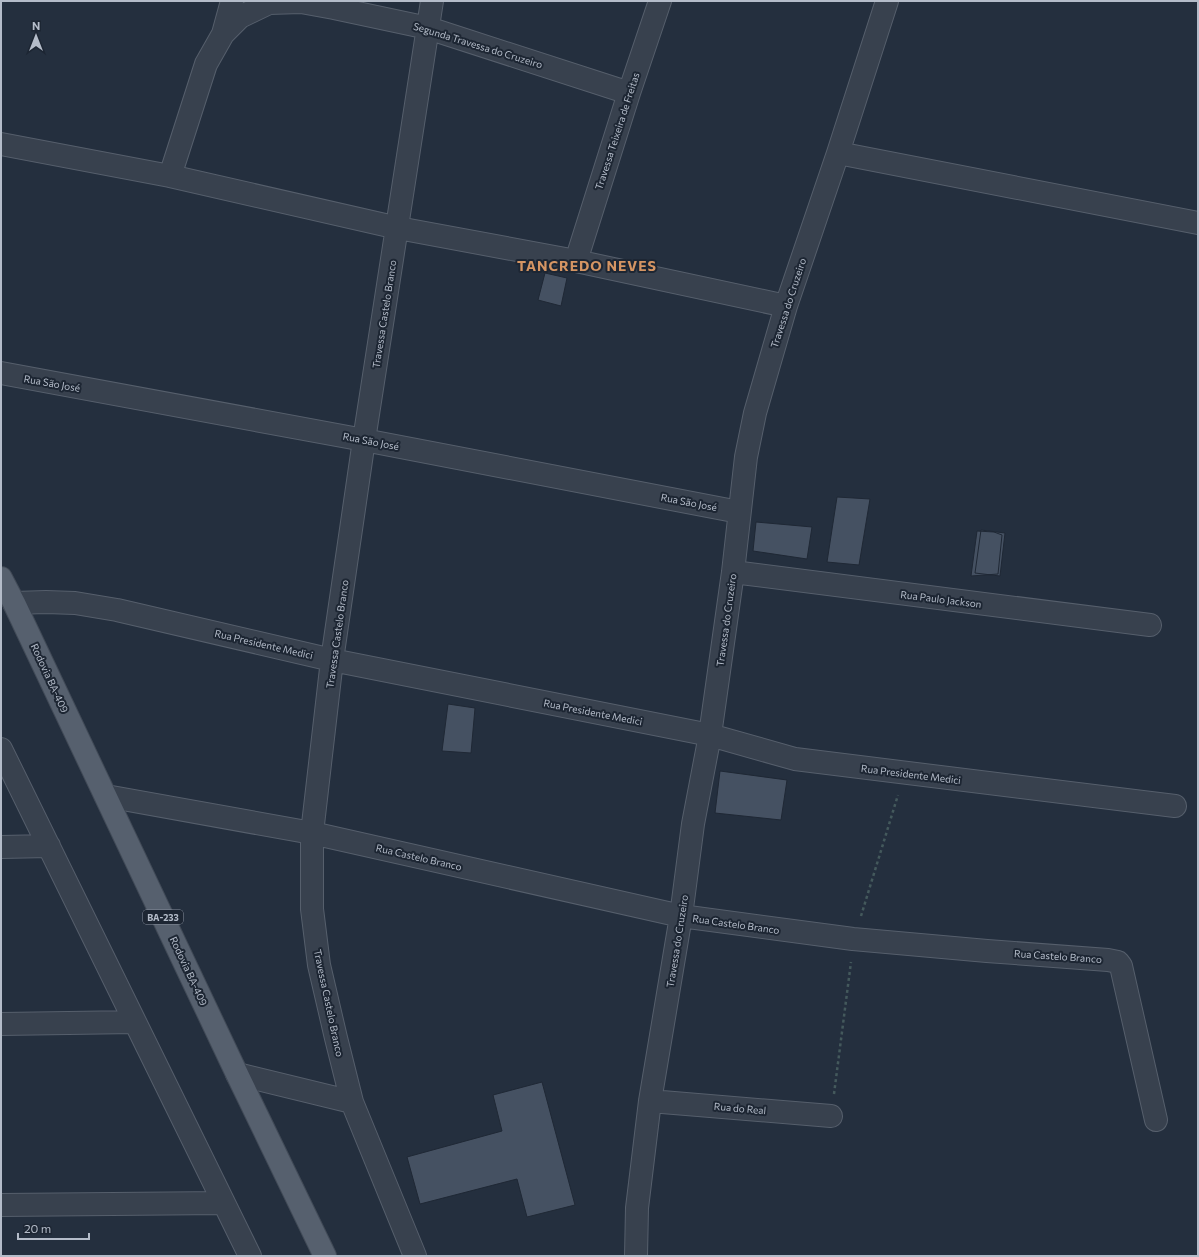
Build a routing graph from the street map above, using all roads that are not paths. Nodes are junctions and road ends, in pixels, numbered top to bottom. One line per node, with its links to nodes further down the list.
1 (232, 1): 6 (street)
2 (432, 1): 5 (street, Travessa Castelo Branco)
3 (660, 1): 7 (street, Travessa Teixeira de Freitas)
4 (887, 1): 9 (street, Travessa do Cruzeiro)
5 (428, 28): 6 (street, Segunda Travessa do Cruzeiro); 7 (street, Segunda Travessa do Cruzeiro); 12 (street, Travessa Castelo Branco)
6 (223, 34): 10 (street, Segunda Travessa do Cruzeiro)
7 (628, 93): 13 (street, Travessa Teixeira de Freitas)
8 (1, 144): 10 (street)
9 (838, 153): 11 (street); 14 (street, Travessa do Cruzeiro)
10 (170, 176): 12 (street)
11 (1198, 223)
12 (398, 228): 13 (street); 16 (street, Travessa Castelo Branco)
13 (576, 261): 14 (street)
14 (786, 306): 17 (street, Travessa do Cruzeiro)
15 (1, 373): 16 (street, Rua São José)
16 (364, 440): 17 (street, Rua São José); 22 (street, Travessa Castelo Branco)
17 (739, 512): 18 (street, Travessa do Cruzeiro)
18 (733, 572): 21 (street, Rua Paulo Jackson); 23 (street, Travessa do Cruzeiro)
19 (1, 578): 20 (main road, Rodovia BA-409 / BA-233)
20 (14, 603): 22 (street, Rua Presidente Medici); 25 (main road, Rodovia BA-409 / BA-233)
21 (1150, 625)
22 (332, 660): 23 (street, Rua Presidente Medici); 27 (street, Travessa Castelo Branco)
23 (710, 735): 26 (street, Rua Presidente Medici); 30 (street, Travessa do Cruzeiro)
24 (1, 749): 28 (street)
25 (106, 796): 27 (street, Rua Castelo Branco); 33 (main road, Rodovia BA-409 / BA-233)
26 (1175, 806)
27 (312, 834): 30 (street, Rua Castelo Branco); 35 (street, Travessa Castelo Branco)
28 (49, 846): 29 (street); 31 (street)
29 (1, 847)
30 (682, 916): 34 (street, Travessa do Cruzeiro); 37 (street, Rua Castelo Branco)
31 (135, 1022): 32 (street); 38 (street)
32 (1, 1024)
33 (237, 1074): 35 (street); 41 (main road, Rodovia BA-409 / BA-233)
34 (650, 1100): 36 (street, Rua do Real); 43 (street, Travessa do Cruzeiro)
35 (352, 1102): 42 (street, Travessa Castelo Branco)
36 (831, 1116)
37 (1156, 1120)
38 (223, 1203): 39 (street); 40 (street)
39 (1, 1205)
40 (250, 1256)
41 (325, 1256)
42 (415, 1256)
43 (636, 1256)

